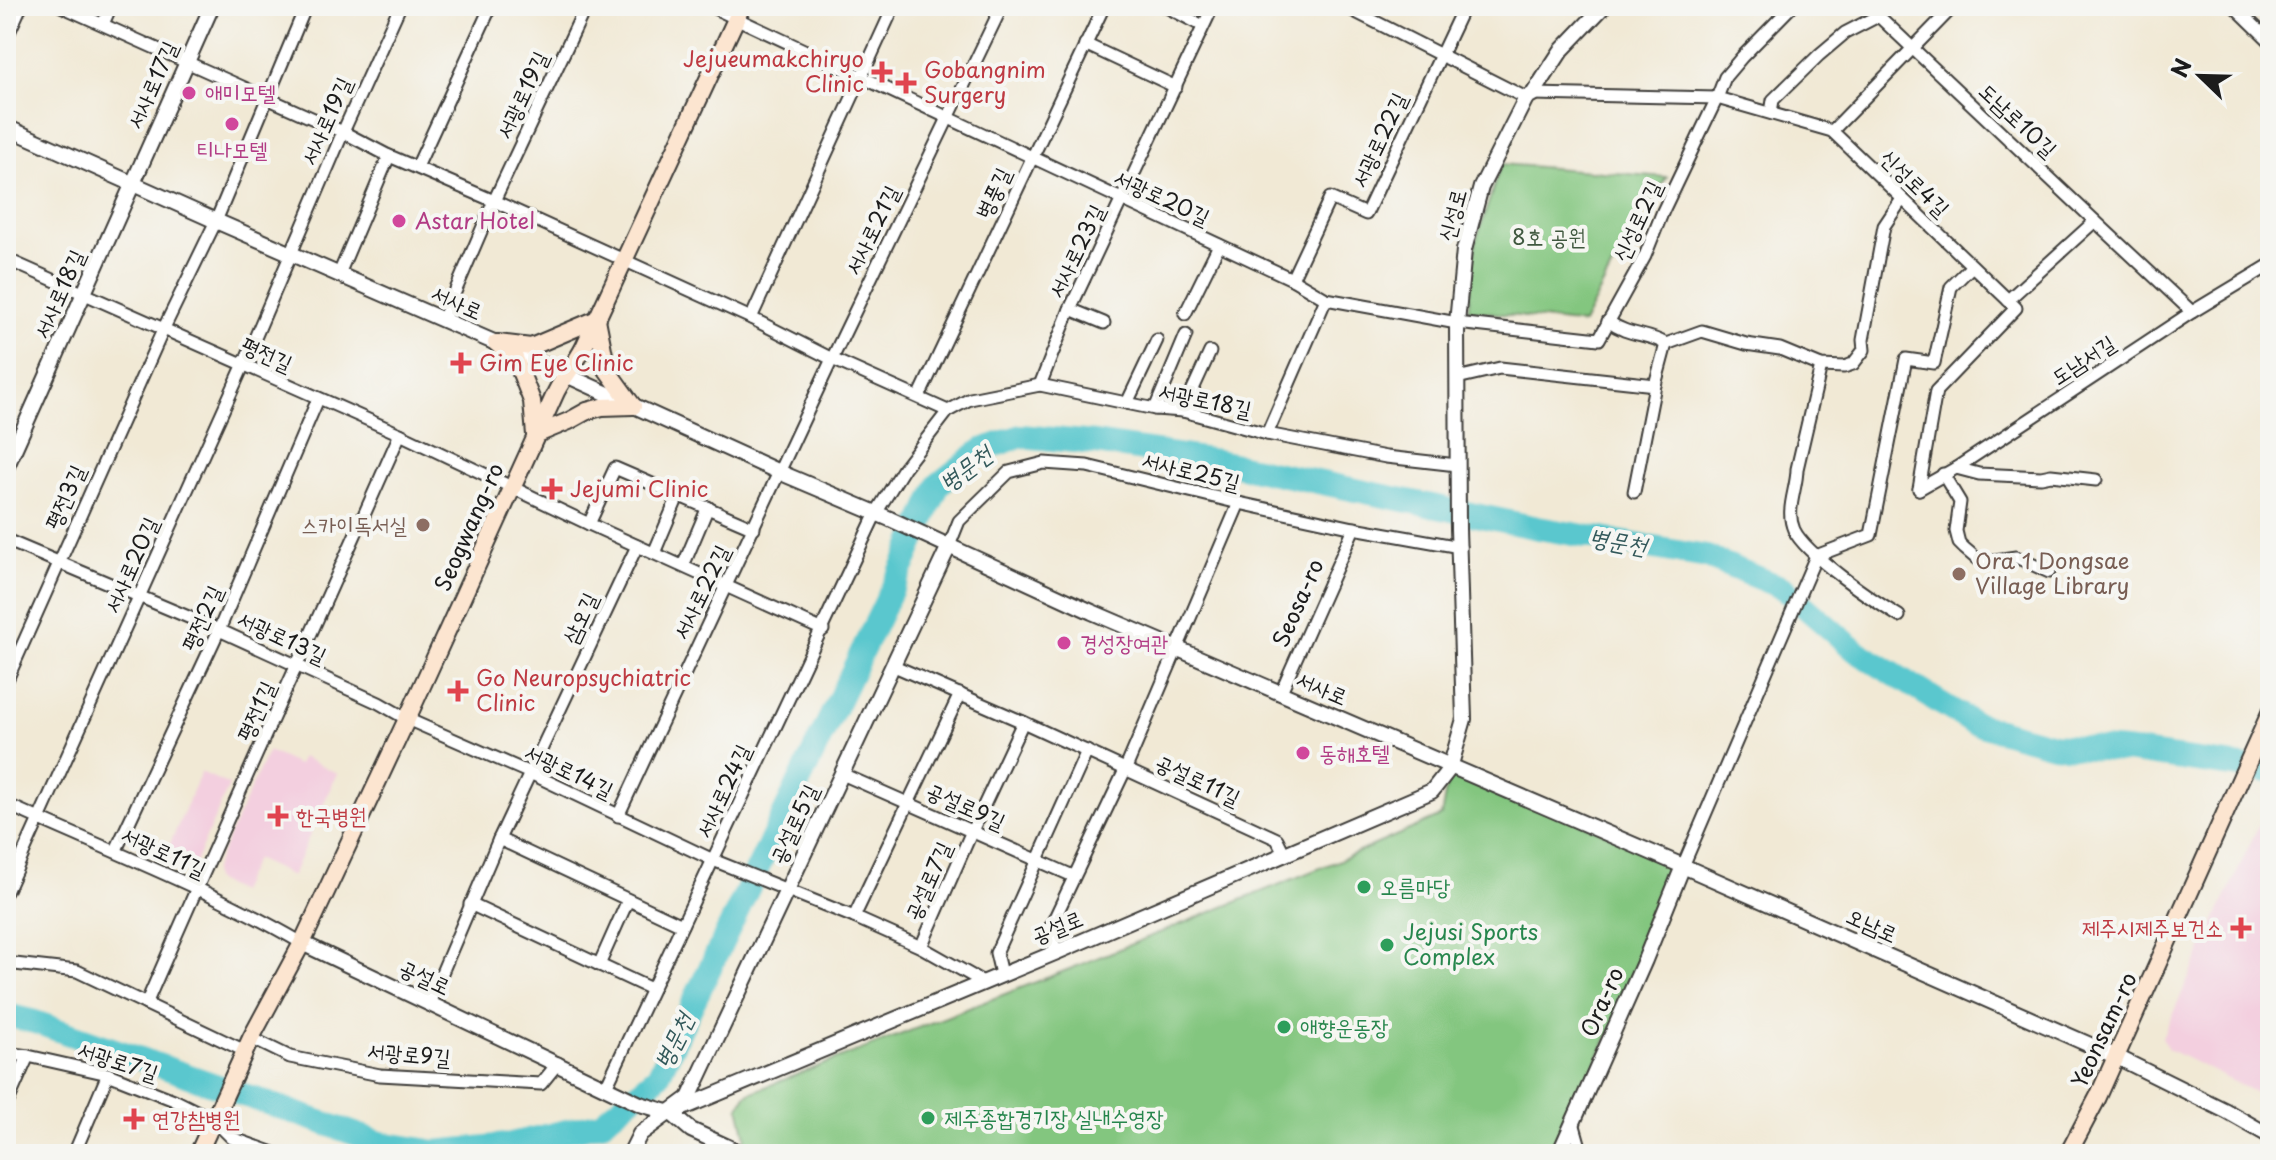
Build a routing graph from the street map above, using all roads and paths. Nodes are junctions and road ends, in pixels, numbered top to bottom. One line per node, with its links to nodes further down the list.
1 (21, 6): 26 (street)
2 (61, 6): 24 (street)
3 (111, 6): 24 (street)
4 (212, 6): 31 (street, 서사로17길)
5 (306, 6): 35 (street)
6 (400, 6): 41 (street, 서사로19길)
7 (491, 6): 44 (street)
8 (586, 6): 47 (street, 서광로19길)
9 (710, 6): 22 (street, 서광로20길)
10 (894, 6): 32 (street)
11 (1002, 6): 38 (street, 서사로21길)
12 (1104, 6): 28 (street, 병풍길)
13 (1165, 6): 25 (street)
14 (1213, 6): 25 (street, 서사로23길)
15 (1344, 6): 30 (street)
16 (1464, 6): 30 (street, 서광로22길)
17 (1604, 6): 34 (street, 신성로)
18 (1792, 6): 36 (street, 신성로2길)
19 (1868, 6): 23 (street, 도남로10길)
20 (1954, 6): 29 (street)
21 (2234, 6): 27 (street)
22 (739, 12): 32 (street, 서광로20길); 54 (main road, Seogwang-ro)
23 (1878, 16): 29 (street, 도남로10길); 37 (street)
24 (103, 24): 31 (street)
25 (1203, 26): 33 (street, 서사로23길)
26 (6, 39)
27 (2270, 41)
28 (1085, 44): 33 (street); 43 (street, 병풍길)
29 (1913, 48): 40 (street); 50 (street, 도남로10길)
30 (1442, 54): 34 (street); 58 (street, 서광로22길)
31 (187, 62): 35 (street); 45 (street, 서사로17길)
32 (860, 78): 38 (street, 서광로20길); 65 (street)
33 (1176, 87): 48 (street, 서사로23길)
34 (1530, 96): 36 (street, 신성로4길); 70 (street, 신성로)
35 (266, 97): 41 (street); 49 (street, 평전3길)
36 (1717, 98): 37 (street, 신성로4길); 68 (street, 신성로2길)
37 (1771, 113): 40 (street, 신성로4길)
38 (949, 117): 43 (street, 서광로20길); 77 (street, 서사로21길)
39 (6, 127): 45 (street, 서사로)
40 (1832, 131): 46 (street, 신성로4길)
41 (343, 132): 42 (street); 52 (street, 서사로19길)
42 (389, 156): 44 (street); 57 (street)
43 (1032, 158): 48 (street, 서광로20길); 84 (street, 병풍길)
44 (417, 167): 47 (street)
45 (133, 182): 49 (street, 서사로); 59 (street, 서사로18길)
46 (1902, 199): 56 (street, 신성로4길); 79 (street)
47 (494, 201): 54 (street); 67 (street, 서광로19길)
48 (1123, 201): 51 (street, 서광로20길); 62 (street, 서사로23길)
49 (216, 221): 52 (street, 서사로); 71 (street, 평전3길)
50 (2095, 221): 61 (street); 63 (street)
51 (1219, 245): 58 (street, 서광로20길); 64 (street)
52 (292, 254): 57 (street, 서사로); 78 (street, 서사로20길)
53 (6, 259): 59 (street, 평전길)
54 (624, 261): 65 (street); 66 (main road, Seogwang-ro)
55 (2270, 265): 63 (street, 도남서길)
56 (1972, 266): 61 (street, 신성로4길); 114 (street)
57 (339, 274): 67 (street, 서사로)
58 (1292, 279): 60 (street, 서광로20길)
59 (83, 294): 71 (street, 평전길); 94 (street, 서사로18길)
60 (1326, 299): 70 (street, 서광로20길); 92 (street)
61 (2008, 300): 98 (street, 도남서길)
62 (1070, 309): 69 (street); 82 (street, 서사로23길)
63 (2192, 312): 95 (street, 도남서길)
64 (1185, 314)
65 (751, 318): 77 (street)
66 (597, 319): 74 (main road); 80 (main road, Seogwang-ro); 87 (main road)
67 (443, 320): 74 (street, 서사로)
68 (1608, 321): 70 (street); 75 (street)
69 (1104, 323)
70 (1457, 323): 81 (street, 신성로)
71 (163, 330): 78 (street, 평전길); 115 (street, 평전3길)
72 (1186, 335): 88 (street)
73 (1157, 340): 86 (street)
74 (496, 343): 80 (street, 서사로); 93 (main road)
75 (1666, 344): 79 (street); 83 (street)
76 (1210, 352): 90 (street)
77 (832, 359): 84 (street); 97 (street, 서사로21길)
78 (243, 366): 85 (street, 평전길); 119 (street, 서사로20길)
79 (1821, 366): 114 (street)
80 (565, 374): 87 (street, 서사로); 93 (main road, Seogwang-ro)
81 (1457, 378): 83 (street); 96 (street, 신성로)
82 (1040, 385): 86 (street, 서광로18길); 89 (street, 서광로18길)
83 (1655, 385): 101 (street)
84 (919, 397): 89 (street)
85 (318, 399): 91 (street, 평전길); 121 (street, 평전2길)
86 (1127, 403): 88 (street, 서광로18길)
87 (633, 406): 93 (main road); 97 (street, 서사로)
88 (1155, 409): 90 (street, 서광로18길)
89 (948, 411): 105 (street)
90 (1183, 411): 92 (street, 서광로18길)
91 (400, 434): 100 (street, 평전길); 125 (street, 평전1길)
92 (1267, 434): 96 (street, 서광로18길)
93 (535, 435): 100 (main road, Seogwang-ro)
94 (6, 468)
95 (1956, 468): 98 (street, 도남서길); 99 (street)
96 (1457, 470): 112 (street, 신성로)
97 (779, 472): 105 (street, 서사로); 107 (street, 서사로22길)
98 (1943, 474): 117 (street)
99 (2096, 480)
100 (511, 486): 106 (street, 평전길); 130 (main road, Seogwang-ro)
101 (1634, 492)
102 (679, 494): 104 (street); 106 (street); 113 (street)
103 (1239, 503): 108 (street, 서사로25길); 110 (street, 서사로25길); 123 (street)
104 (708, 507): 107 (street); 116 (street)
105 (883, 516): 110 (street, 서사로); 122 (street, 서사로24길)
106 (589, 524): 111 (street, 평전길)
107 (754, 528): 118 (street, 서사로22길)
108 (1354, 528): 112 (street, 서사로25길); 128 (street, Seosa-ro)
109 (6, 540): 115 (street, 서광로13길)
110 (943, 544): 123 (street, 서사로); 124 (street, 공설로5길)
111 (637, 546): 113 (street, 평전길); 135 (street, 삼오길)
112 (1460, 547): 134 (street)
113 (654, 553): 116 (street, 평전길)
114 (1816, 556): 120 (street); 147 (street)
115 (58, 563): 119 (street, 서광로13길); 126 (street, 평전3길)
116 (683, 566): 118 (street, 평전길)
117 (2049, 572)
118 (725, 587): 122 (street, 평전길); 139 (street, 서사로22길)
119 (139, 598): 121 (street, 서광로13길); 140 (street, 서사로20길)
120 (1899, 616)
121 (219, 630): 125 (street, 서광로13길); 143 (street, 평전2길)
122 (823, 630): 146 (street, 서사로24길)
123 (1177, 649): 128 (street, 서사로); 133 (street)
124 (892, 665): 127 (street, 공설로11길); 136 (street, 공설로5길)
125 (297, 667): 130 (street, 서광로13길); 150 (street, 평전1길)
126 (6, 682)
127 (960, 694): 131 (street, 공설로11길); 137 (street)
128 (1280, 694): 134 (street, 서사로)
129 (2270, 713): 169 (main road, Yeonsam-ro)
130 (407, 719): 135 (street, 서광로14길); 156 (main road, Seogwang-ro)
131 (1023, 722): 132 (street, 공설로11길); 141 (street)
132 (1087, 751): 133 (street, 공설로11길); 145 (street)
133 (1126, 768): 144 (street, 공설로11길); 148 (street)
134 (1450, 768): 144 (street, 공설로); 147 (street, 오남로)
135 (530, 773): 139 (street, 서광로14길); 142 (street, 삼오길)
136 (842, 774): 137 (street, 공설로9길); 149 (street, 공설로5길)
137 (908, 803): 141 (street, 공설로9길); 154 (street)
138 (6, 804): 140 (street, 서광로11길)
139 (618, 816): 146 (street, 서광로14길)
140 (38, 818): 143 (street, 서광로11길); 151 (street, 서사로20길)
141 (972, 831): 145 (street, 공설로9길); 157 (street, 공설로7길)
142 (499, 839): 152 (street); 153 (street, 삼오길)
143 (116, 850): 150 (street, 서광로11길)
144 (1285, 855): 158 (street, 공설로)
145 (1037, 860): 148 (street, 공설로9길); 161 (street)
146 (717, 861): 149 (street, 서광로14길); 155 (street, 서사로24길)
147 (1683, 866): 169 (street, 오남로); 176 (street, Ora-ro)
148 (1073, 876): 158 (street)
149 (782, 887): 154 (street, 공설로7길); 174 (street, 공설로5길)
150 (196, 889): 156 (street, 서광로11길); 165 (street, 평전1길)
151 (6, 892)
152 (628, 900): 155 (street); 160 (street)
153 (470, 904): 160 (street); 164 (street, 삼오길)
154 (854, 917): 157 (street, 공설로7길)
155 (682, 925): 163 (street, 서사로24길)
156 (302, 943): 164 (street, 공설로); 166 (main road, Seogwang-ro)
157 (921, 947): 162 (street, 공설로7길)
158 (1057, 952): 161 (street, 공설로)
159 (6, 963): 165 (street, 서광로9길)
160 (599, 965): 163 (street)
161 (1001, 974): 162 (street, 공설로)
162 (983, 982): 174 (street, 공설로)
163 (651, 989): 172 (street, 서사로24길)
164 (429, 1003): 170 (street, 공설로)
165 (146, 1004): 166 (street, 서광로9길)
166 (248, 1045): 170 (street, 서광로9길); 175 (main road, Seogwang-ro)
167 (6, 1053): 168 (street, 서광로7길)
168 (28, 1056): 171 (street, 서광로7길); 173 (street)
169 (2115, 1056): 177 (street, 오남로); 185 (main road, Yeonsam-ro)
170 (558, 1063): 172 (street, 공설로)
171 (108, 1074): 175 (street, 서광로7길); 178 (street)
172 (606, 1087): 174 (street, 공설로)
173 (6, 1106)
174 (671, 1113): 181 (street); 182 (street, 공설로)
175 (214, 1120): 179 (main road); 180 (street)
176 (1573, 1122): 183 (street, Ora-ro); 184 (street)
177 (2270, 1136)
178 (74, 1154)
179 (198, 1154)
180 (277, 1154)
181 (630, 1154)
182 (743, 1154)
183 (1559, 1154)
184 (1582, 1154)
185 (2068, 1154)

